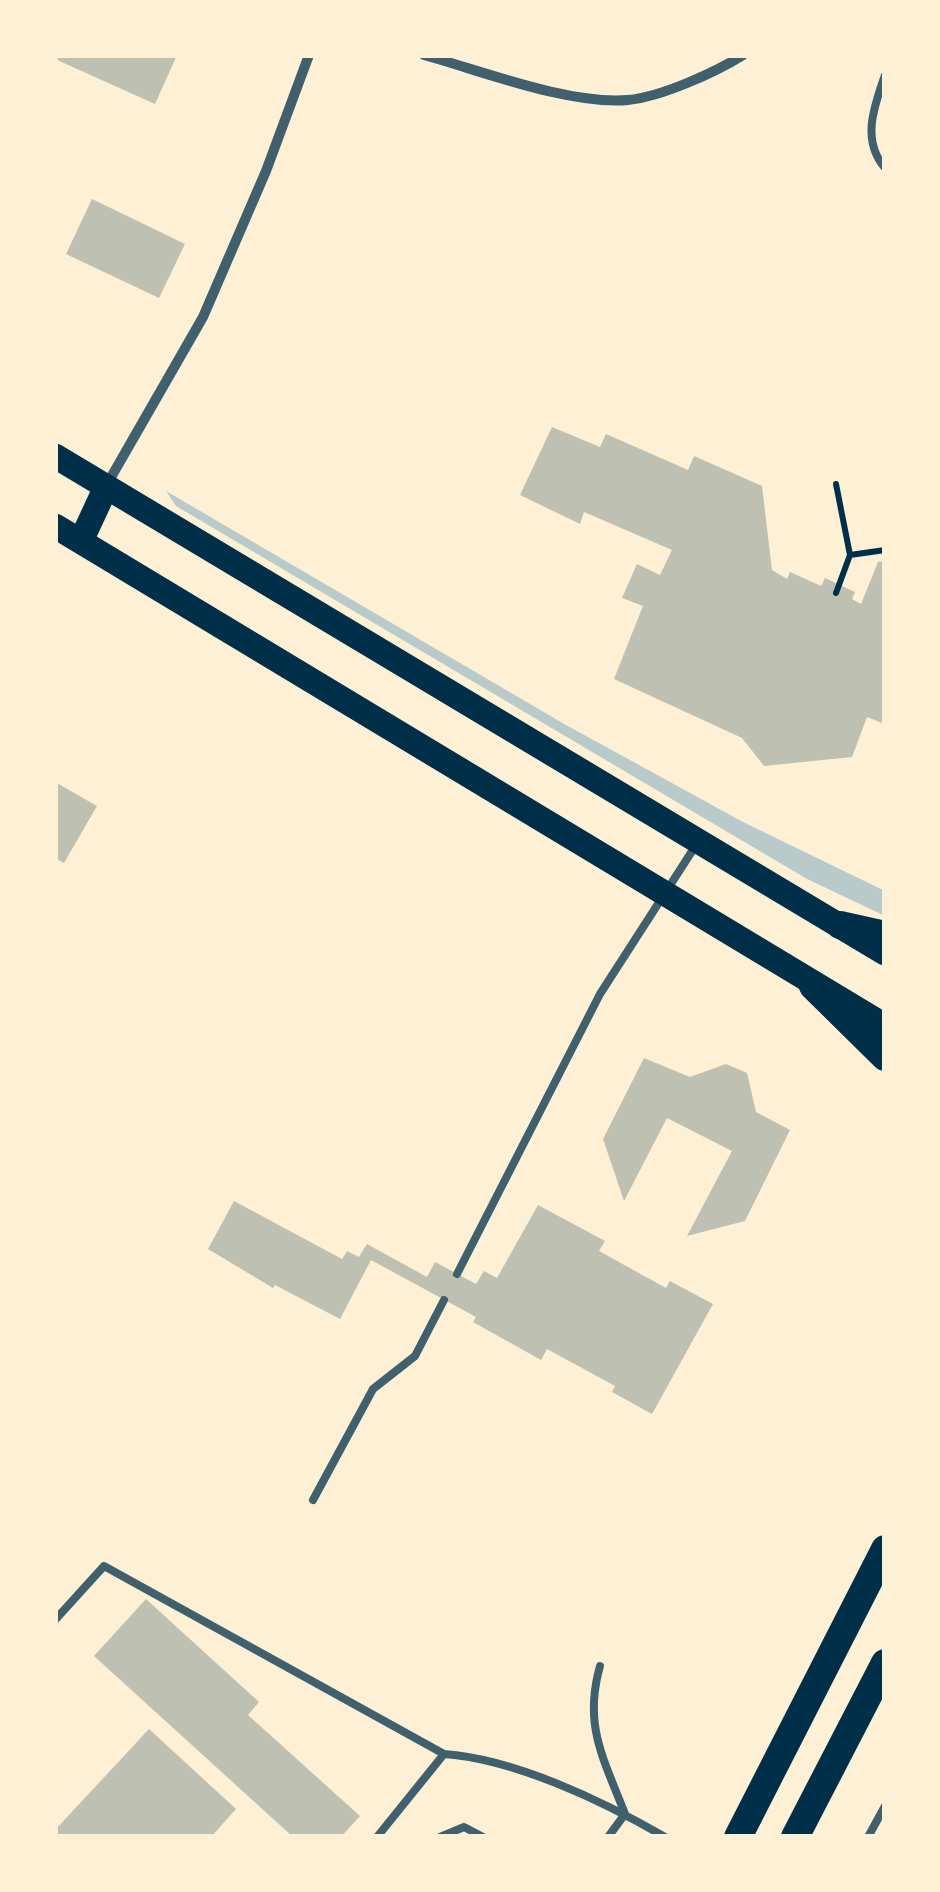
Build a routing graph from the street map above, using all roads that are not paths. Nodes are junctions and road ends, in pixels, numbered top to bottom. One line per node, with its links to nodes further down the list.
1 (309, 55): 7 (street)
2 (424, 55): 3 (street)
3 (744, 55)
4 (885, 75): 5 (lane)
5 (885, 168)
6 (55, 456): 7 (main road)
7 (106, 487): 9 (main road); 10 (main road)
8 (55, 526): 9 (main road)
9 (81, 541): 11 (main road)
10 (698, 841): 11 (lane); 12 (main road)
11 (666, 896): 15 (main road); 18 (lane)
12 (840, 925): 13 (highway); 14 (main road)
13 (885, 936)
14 (885, 952)
15 (813, 986): 16 (main road); 17 (highway)
16 (885, 1026)
17 (885, 1056)
18 (457, 1274)
19 (444, 1300): 20 (lane)
20 (312, 1500)
21 (885, 1550): 33 (highway)
22 (55, 1620): 25 (lane)
23 (885, 1663): 34 (highway)
24 (600, 1666): 27 (lane)
25 (444, 1754): 27 (lane); 28 (lane)
26 (884, 1810): 35 (lane)
27 (625, 1814): 31 (lane); 32 (lane)
28 (377, 1837)
29 (440, 1837): 30 (lane)
30 (484, 1837)
31 (608, 1837)
32 (664, 1837)
33 (738, 1837)
34 (795, 1837)
35 (868, 1837)

